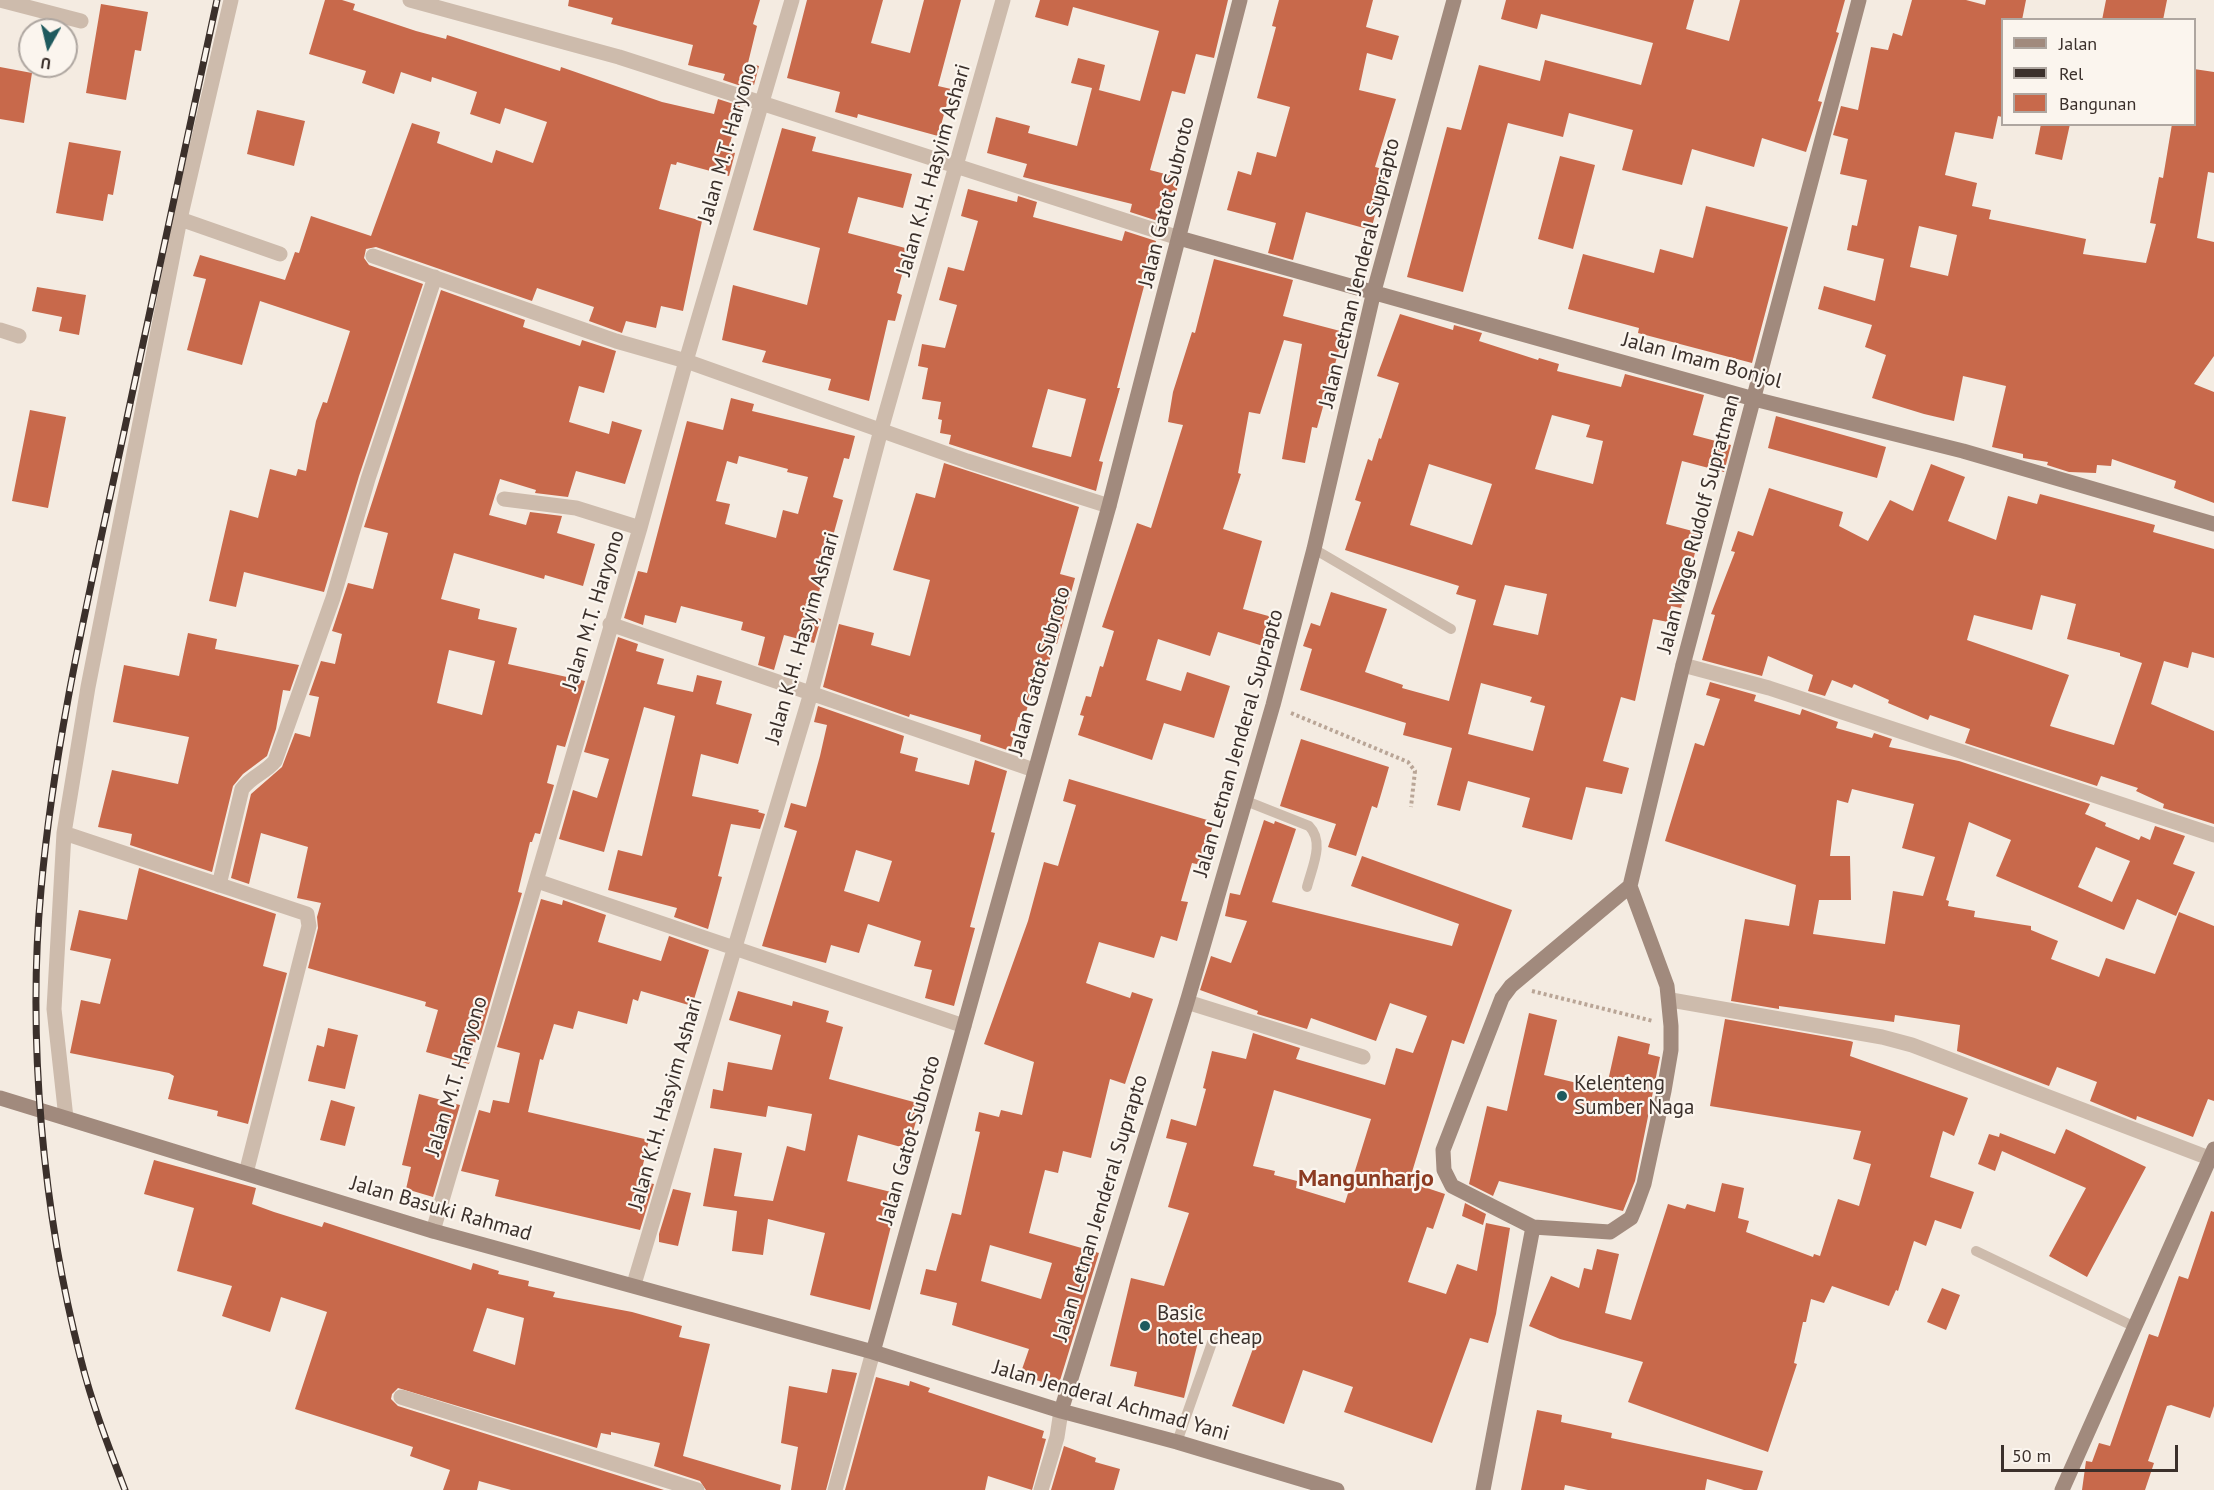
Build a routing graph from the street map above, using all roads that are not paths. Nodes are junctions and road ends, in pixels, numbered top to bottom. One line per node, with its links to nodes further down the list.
1 (0, 0): 9 (street)
2 (231, 0): 12 (street)
3 (410, 0): 10 (street)
4 (792, 0): 10 (street, Jalan M.T. Haryono)
5 (1003, 0): 11 (street, Jalan K.H. Hasyim Ashari)
6 (1240, 0): 13 (street, Jalan Gatot Subroto)
7 (1454, 0): 17 (street, Jalan Letnan Jenderal Suprapto)
8 (1859, 0): 21 (street, Jalan Wage Rudolf Supratman)
9 (81, 21)
10 (761, 103): 11 (street); 20 (street, Jalan M.T. Haryono)
11 (957, 167): 13 (street); 22 (street, Jalan K.H. Hasyim Ashari)
12 (180, 219): 14 (street); 34 (street)
13 (1179, 238): 17 (street, Jalan Imam Bonjol); 24 (street, Jalan Gatot Subroto)
14 (280, 254)
15 (373, 256): 16 (street)
16 (435, 277): 20 (street); 37 (street)
17 (1374, 291): 21 (street, Jalan Imam Bonjol); 27 (street, Jalan Letnan Jenderal Suprapto)
18 (0, 330): 19 (street)
19 (19, 336)
20 (686, 361): 22 (street); 26 (street, Jalan M.T. Haryono)
21 (1754, 399): 25 (street, Jalan Imam Bonjol); 30 (street, Jalan Wage Rudolf Supratman)
22 (881, 430): 24 (street); 31 (street, Jalan K.H. Hasyim Ashari)
23 (504, 499): 26 (street)
24 (1109, 506): 32 (street, Jalan Gatot Subroto)
25 (2214, 524)
26 (640, 528): 28 (street, Jalan M.T. Haryono)
27 (1314, 549): 29 (lane); 33 (street, Jalan Letnan Jenderal Suprapto)
28 (610, 624): 31 (street); 36 (street, Jalan M.T. Haryono)
29 (1451, 629)
30 (1683, 665): 35 (street); 38 (street, Jalan Wage Rudolf Supratman)
31 (811, 693): 32 (street); 40 (street, Jalan K.H. Hasyim Ashari)
32 (1034, 770): 43 (street, Jalan Gatot Subroto)
33 (1246, 801): 39 (lane); 42 (street, Jalan Letnan Jenderal Suprapto)
34 (64, 833): 37 (street); 46 (street)
35 (2214, 835)
36 (537, 881): 40 (street); 50 (street, Jalan M.T. Haryono)
37 (219, 885): 48 (street)
38 (1630, 886): 41 (street); 49 (street)
39 (1307, 887)
40 (734, 946): 43 (street); 52 (street, Jalan K.H. Hasyim Ashari)
41 (1671, 1000): 47 (street); 49 (street)
42 (1187, 1002): 44 (street); 57 (street, Jalan Letnan Jenderal Suprapto)
43 (964, 1026): 55 (street, Jalan Gatot Subroto)
44 (1363, 1057)
45 (0, 1098): 46 (street, Jalan Basuki Rahmad)
46 (66, 1118): 48 (street, Jalan Basuki Rahmad)
47 (2212, 1153): 53 (street)
48 (246, 1173): 50 (street, Jalan Basuki Rahmad)
49 (1533, 1227): 63 (street)
50 (433, 1231): 52 (street, Jalan Basuki Rahmad)
51 (1976, 1251): 53 (lane)
52 (634, 1284): 55 (street, Jalan Basuki Rahmad)
53 (2135, 1327): 64 (street)
54 (1214, 1337): 58 (lane)
55 (873, 1352): 57 (street, Jalan Jenderal Achmad Yani); 60 (street)
56 (401, 1397): 59 (street)
57 (1060, 1411): 58 (street, Jalan Jenderal Achmad Yani); 61 (street, Jalan Letnan Jenderal Suprapto)
58 (1177, 1442): 62 (street, Jalan Jenderal Achmad Yani)
59 (697, 1490)
60 (835, 1490)
61 (1041, 1490)
62 (1337, 1490)
63 (1483, 1490)
64 (2062, 1490)

